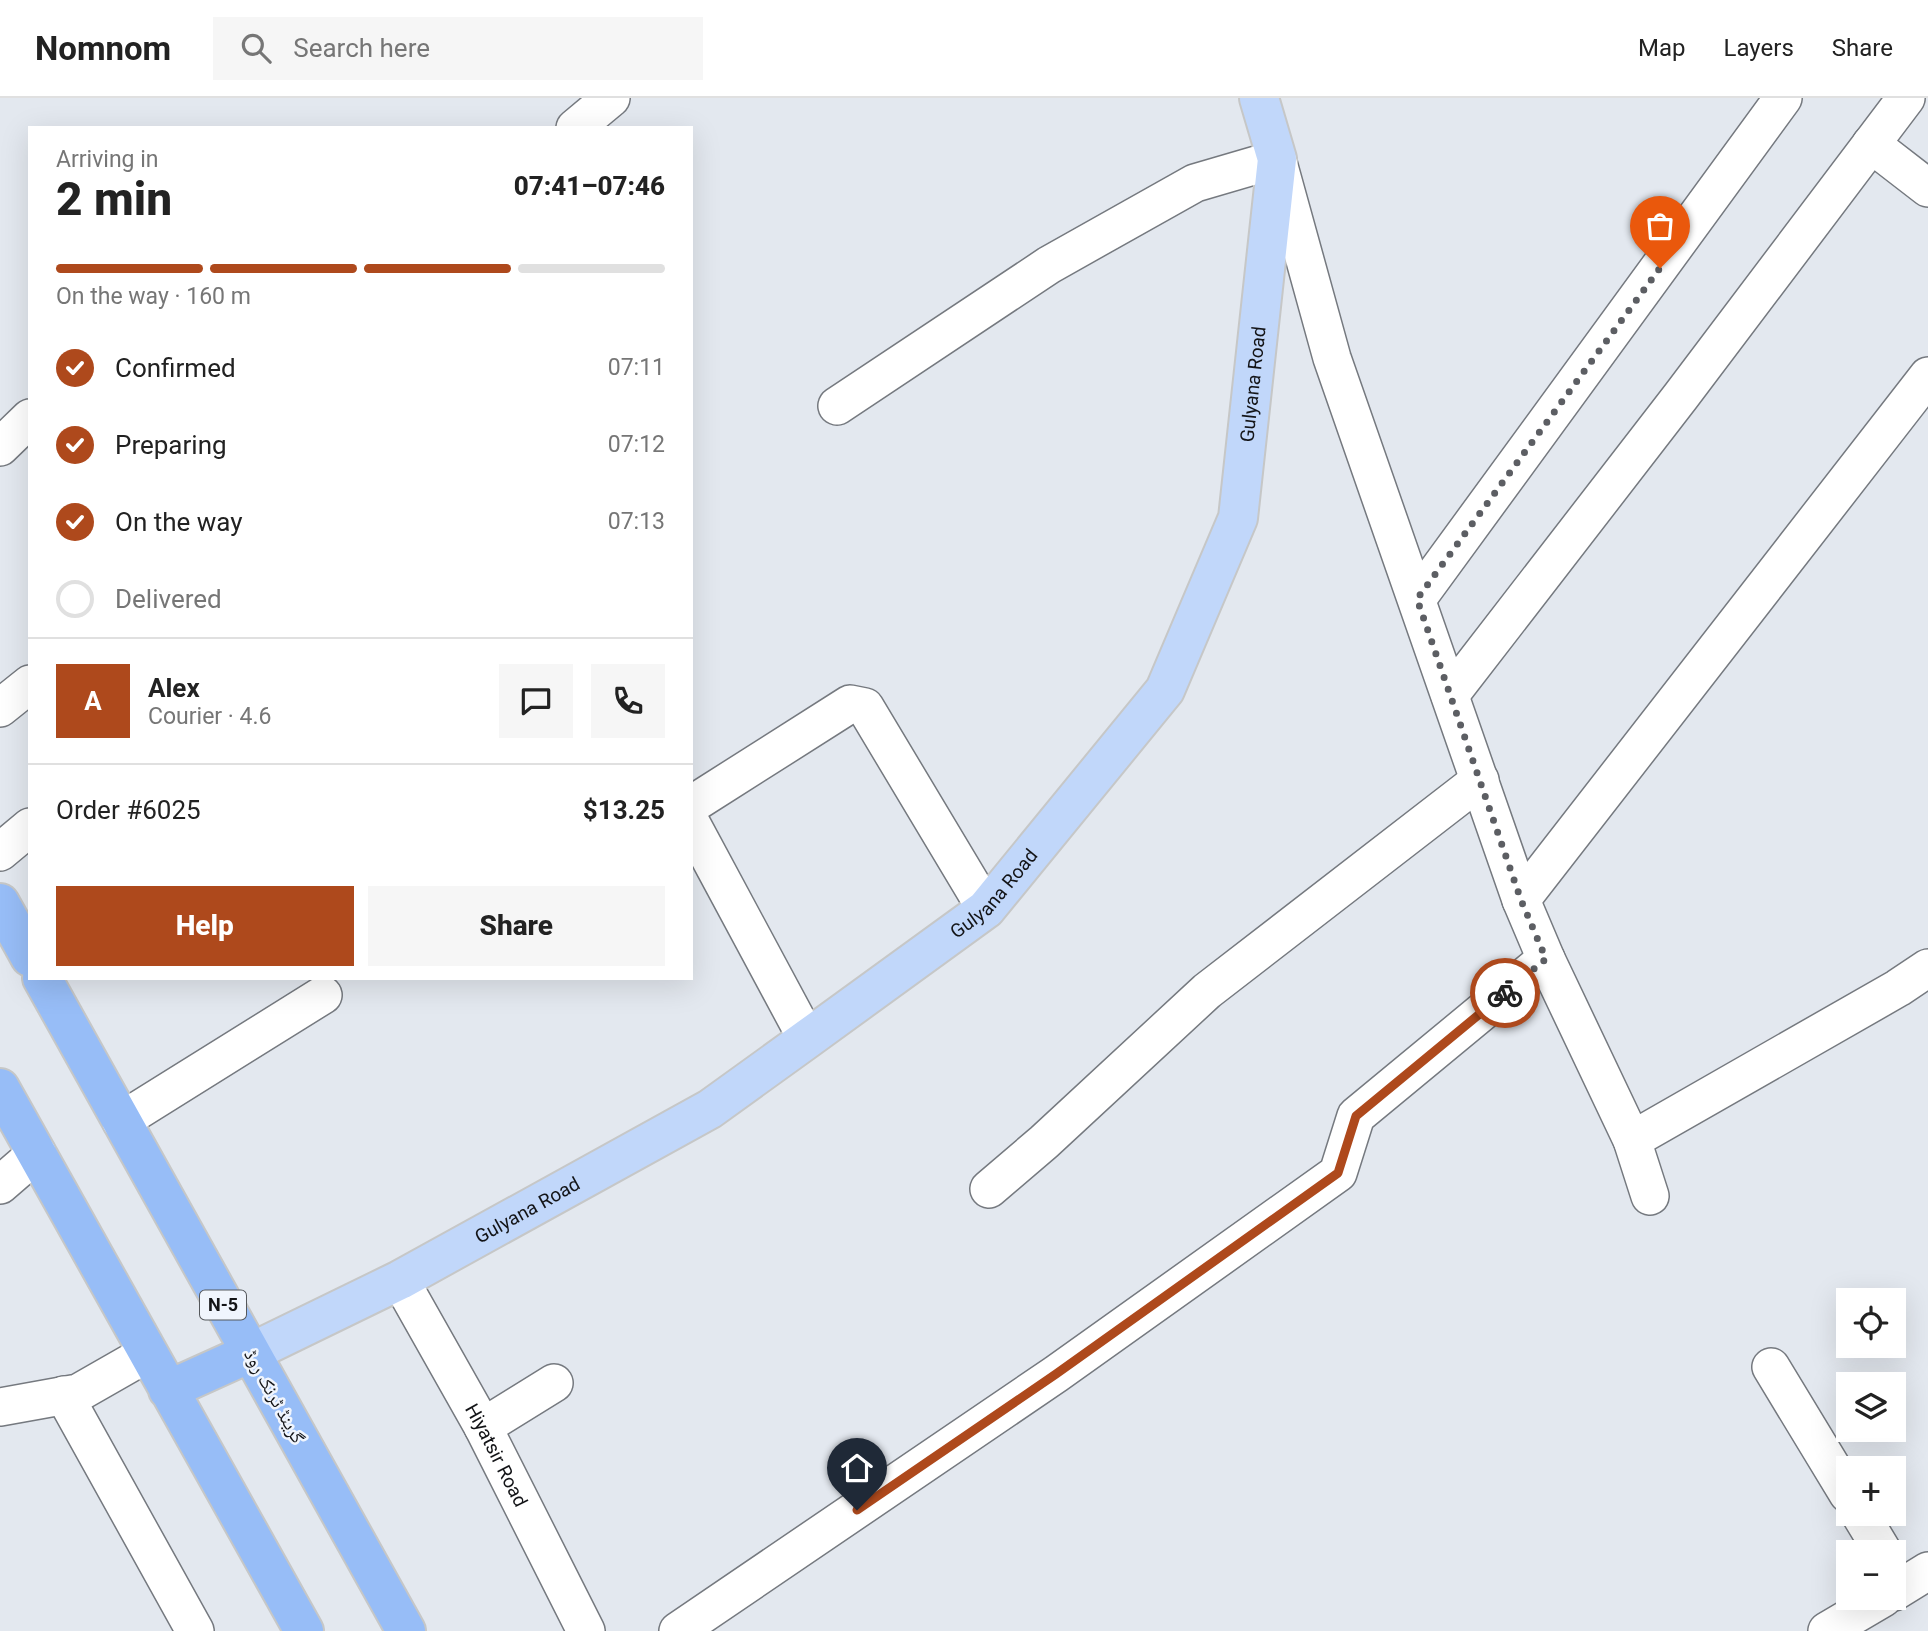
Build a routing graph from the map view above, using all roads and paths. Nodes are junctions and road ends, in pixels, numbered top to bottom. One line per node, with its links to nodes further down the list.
1 (611, 98): 5 (street)
2 (1259, 98): 7 (main road, Gulyana Road)
3 (1783, 98): 13 (street)
4 (1906, 98): 6 (street)
5 (577, 126)
6 (1871, 144): 8 (street); 15 (street)
7 (1277, 159): 10 (street); 13 (street); 24 (main road, Gulyana Road)
8 (1928, 188)
9 (1928, 376): 22 (street)
10 (837, 406)
11 (28, 420): 12 (street)
12 (0, 447)
13 (1417, 599): 15 (street)
14 (28, 686): 16 (street)
15 (1450, 695): 17 (street)
16 (0, 708)
17 (1480, 780): 22 (street); 36 (street)
18 (693, 804): 24 (street)
19 (693, 827): 30 (street)
20 (28, 829): 21 (street)
21 (0, 852)
22 (1521, 900): 26 (street)
23 (0, 904): 25 (highway)
24 (986, 909): 30 (main road, Gulyana Road)
25 (28, 953)
26 (1546, 959): 33 (street); 53 (street)
27 (1928, 968): 33 (street)
28 (43, 980): 32 (highway, گرینڈ ٹرنک روڈ / N-5)
29 (323, 995): 32 (street)
30 (807, 1039): 38 (main road, Gulyana Road)
31 (0, 1088): 34 (highway)
32 (121, 1121): 40 (highway, گرینڈ ٹرنک روڈ / N-5)
33 (1632, 1140): 37 (street)
34 (37, 1153): 35 (street); 39 (highway)
35 (0, 1185)
36 (989, 1189)
37 (1650, 1196)
38 (400, 1280): 40 (main road, Gulyana Road); 46 (street, Hiyatsir Road)
39 (148, 1353): 43 (highway); 44 (street)
40 (250, 1353): 43 (highway); 51 (highway, گرینڈ ٹرنک روڈ / N-5)
41 (1772, 1367): 47 (street)
42 (554, 1383): 46 (street)
43 (168, 1390): 50 (highway)
44 (64, 1395): 45 (street); 49 (street)
45 (0, 1406)
46 (483, 1427): 52 (street, Hiyatsir Road)
47 (1836, 1474)
48 (1859, 1610): 54 (street)
49 (195, 1631)
50 (304, 1631)
51 (406, 1631)
52 (586, 1631)
53 (678, 1631)
54 (1827, 1631)

